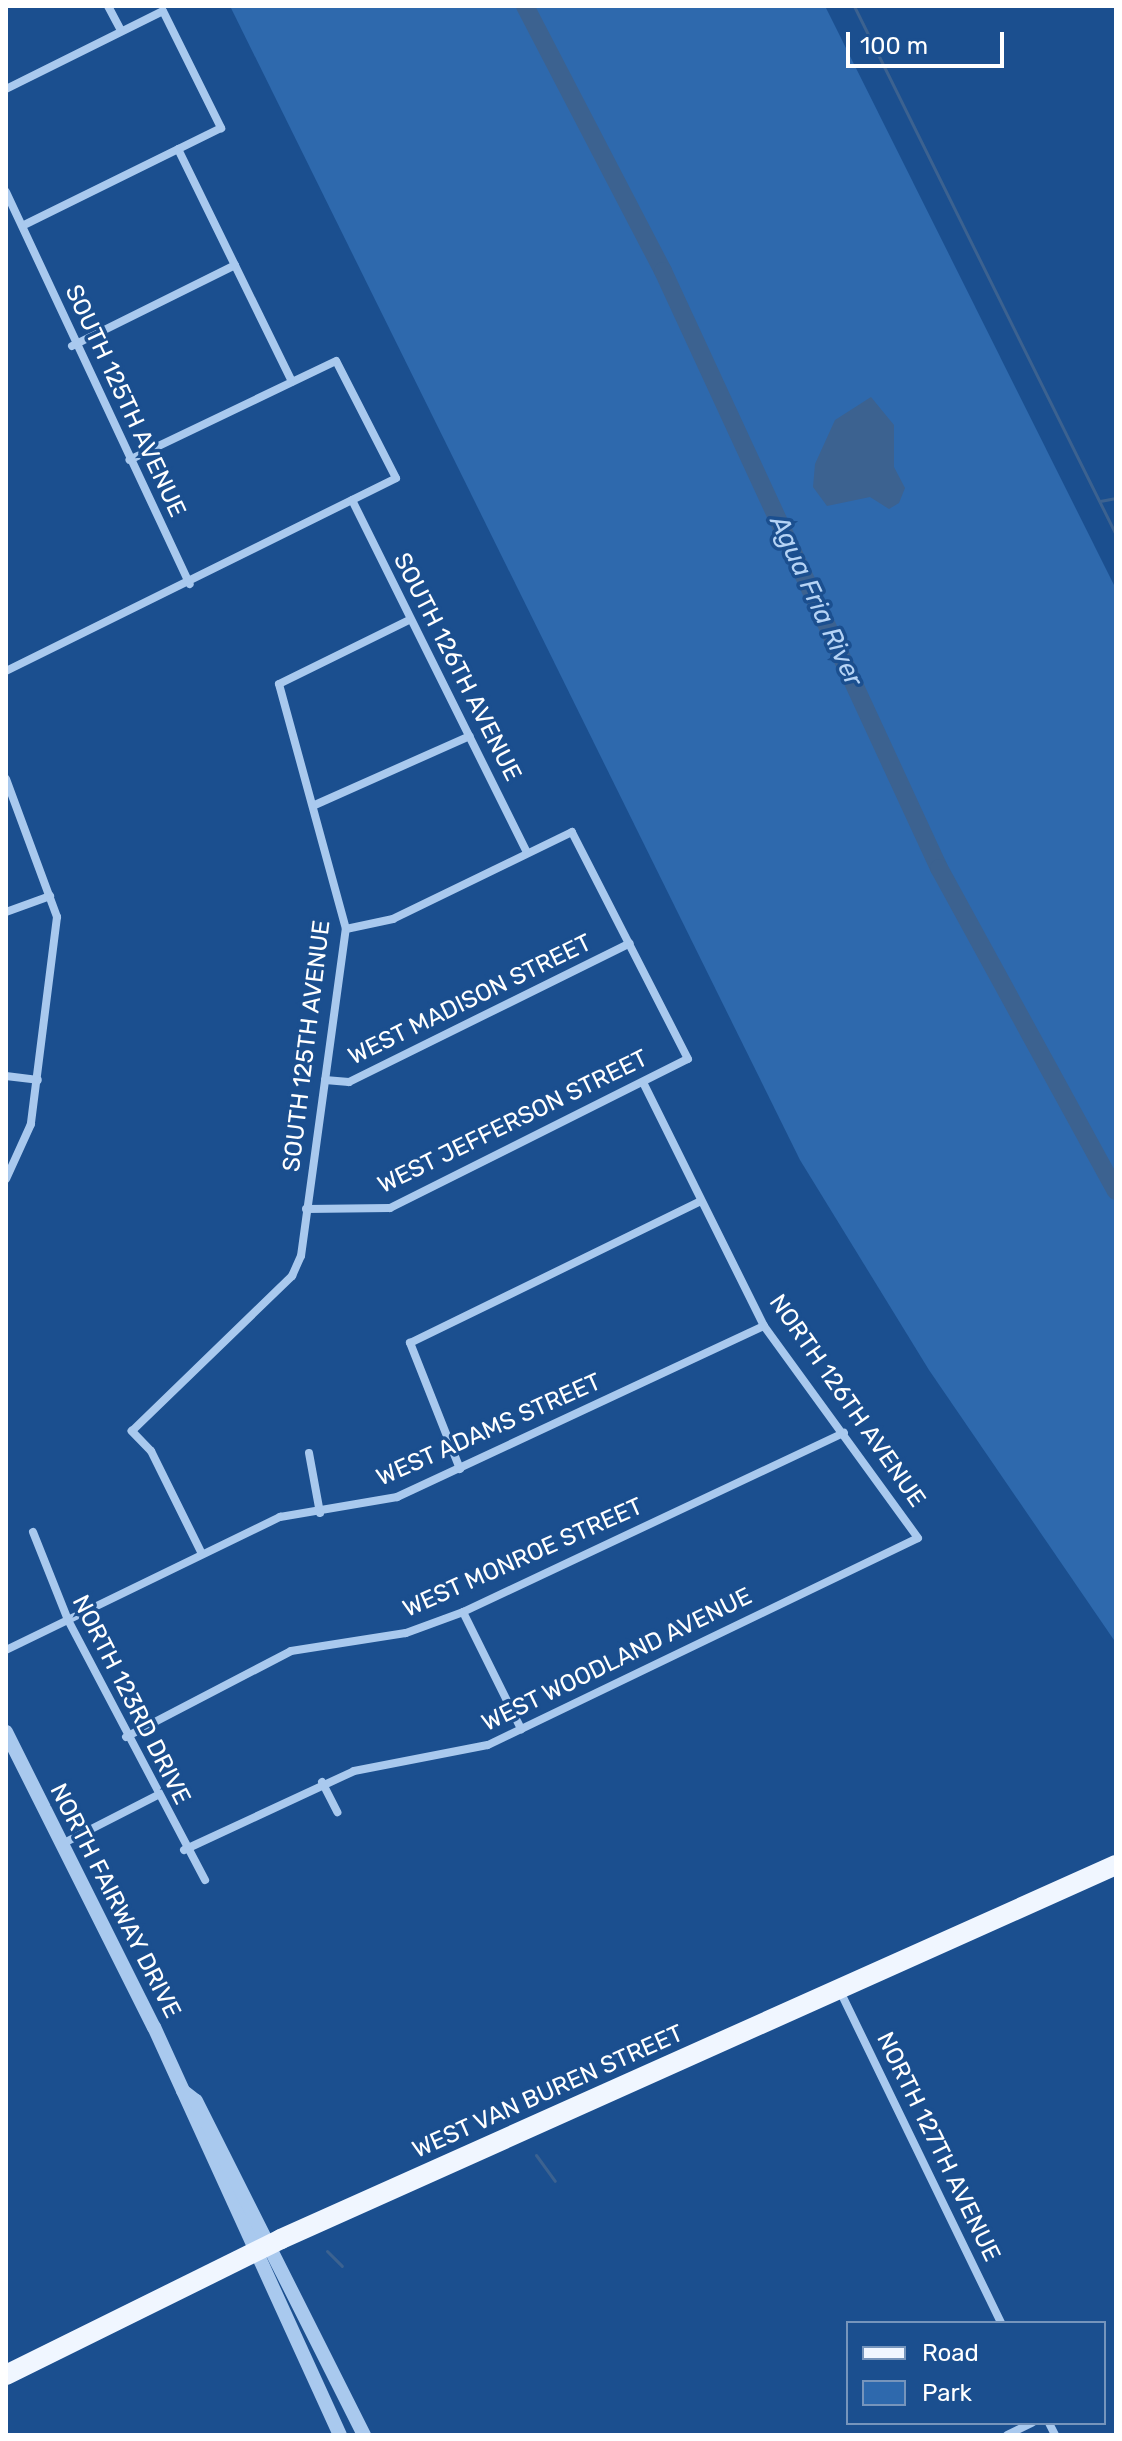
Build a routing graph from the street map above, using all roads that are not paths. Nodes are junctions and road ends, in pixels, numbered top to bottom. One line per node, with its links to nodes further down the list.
1 (108, 6): 2 (street)
2 (121, 30): 3 (street); 4 (street)
3 (6, 89)
4 (178, 149): 6 (street); 7 (street)
5 (6, 192): 6 (street, SOUTH 125TH AVENUE)
6 (26, 224): 8 (street, SOUTH 125TH AVENUE)
7 (235, 265): 8 (street); 9 (street)
8 (72, 346): 10 (street, SOUTH 125TH AVENUE)
9 (292, 382): 10 (street); 11 (street)
10 (129, 460): 12 (street, SOUTH 125TH AVENUE)
11 (352, 500): 12 (street); 13 (street, SOUTH 126TH AVENUE)
12 (190, 584): 14 (street)
13 (409, 620): 15 (street, SOUTH 126TH AVENUE); 17 (street, SOUTH 125TH AVENUE)
14 (6, 671)
15 (470, 736): 17 (street); 18 (street, SOUTH 126TH AVENUE)
16 (6, 779): 19 (street)
17 (317, 804): 21 (street, SOUTH 125TH AVENUE)
18 (527, 852): 21 (street); 22 (street)
19 (50, 896): 20 (street); 24 (street)
20 (6, 912)
21 (346, 929): 25 (street, SOUTH 125TH AVENUE)
22 (630, 943): 25 (street, WEST MADISON STREET); 26 (street, WEST JEFFERSON STREET)
23 (6, 1076): 24 (street)
24 (38, 1080): 27 (street)
25 (325, 1080): 29 (street, SOUTH 125TH AVENUE)
26 (643, 1082): 28 (street); 29 (street, WEST JEFFERSON STREET)
27 (6, 1179)
28 (701, 1201): 30 (street, NORTH 126TH AVENUE); 33 (street)
29 (306, 1209): 37 (street, SOUTH 125TH AVENUE)
30 (764, 1326): 31 (street, NORTH 126TH AVENUE); 33 (street, WEST ADAMS STREET)
31 (844, 1433): 36 (street, NORTH 126TH AVENUE); 38 (street, WEST MONROE STREET)
32 (309, 1453): 34 (street)
33 (460, 1469): 34 (street, WEST ADAMS STREET)
34 (320, 1513): 37 (street, WEST ADAMS STREET)
35 (33, 1532): 39 (street, NORTH 123RD DRIVE)
36 (918, 1538): 41 (street, WEST WOODLAND AVENUE)
37 (202, 1554): 39 (street, WEST ADAMS STREET)
38 (463, 1612): 41 (street); 43 (street, WEST MONROE STREET)
39 (68, 1620): 40 (street, WEST ADAMS STREET); 43 (street, NORTH 123RD DRIVE)
40 (6, 1650)
41 (521, 1729): 44 (street, WEST WOODLAND AVENUE)
42 (6, 1732): 47 (street, NORTH FAIRWAY DRIVE)
43 (126, 1737): 45 (street, NORTH 123RD DRIVE)
44 (322, 1782): 46 (street); 48 (street, WEST WOODLAND AVENUE)
45 (156, 1796): 47 (street); 48 (street, NORTH 123RD DRIVE)
46 (337, 1812)
47 (62, 1844): 52 (street, NORTH FAIRWAY DRIVE)
48 (184, 1850): 50 (street, NORTH 123RD DRIVE)
49 (1116, 1865): 51 (main road, WEST VAN BUREN STREET)
50 (205, 1880)
51 (839, 1989): 52 (main road, WEST VAN BUREN STREET); 53 (street, NORTH 127TH AVENUE)
52 (261, 2249): 54 (street, NORTH FAIRWAY DRIVE); 55 (main road, WEST VAN BUREN STREET); 59 (street, NORTH FAIRWAY DRIVE)
53 (1000, 2321)
54 (308, 2371): 57 (street, NORTH FAIRWAY DRIVE); 58 (street)
55 (6, 2375)
56 (1028, 2425): 60 (street)
57 (340, 2435)
58 (352, 2435)
59 (364, 2435)
60 (1007, 2435)

